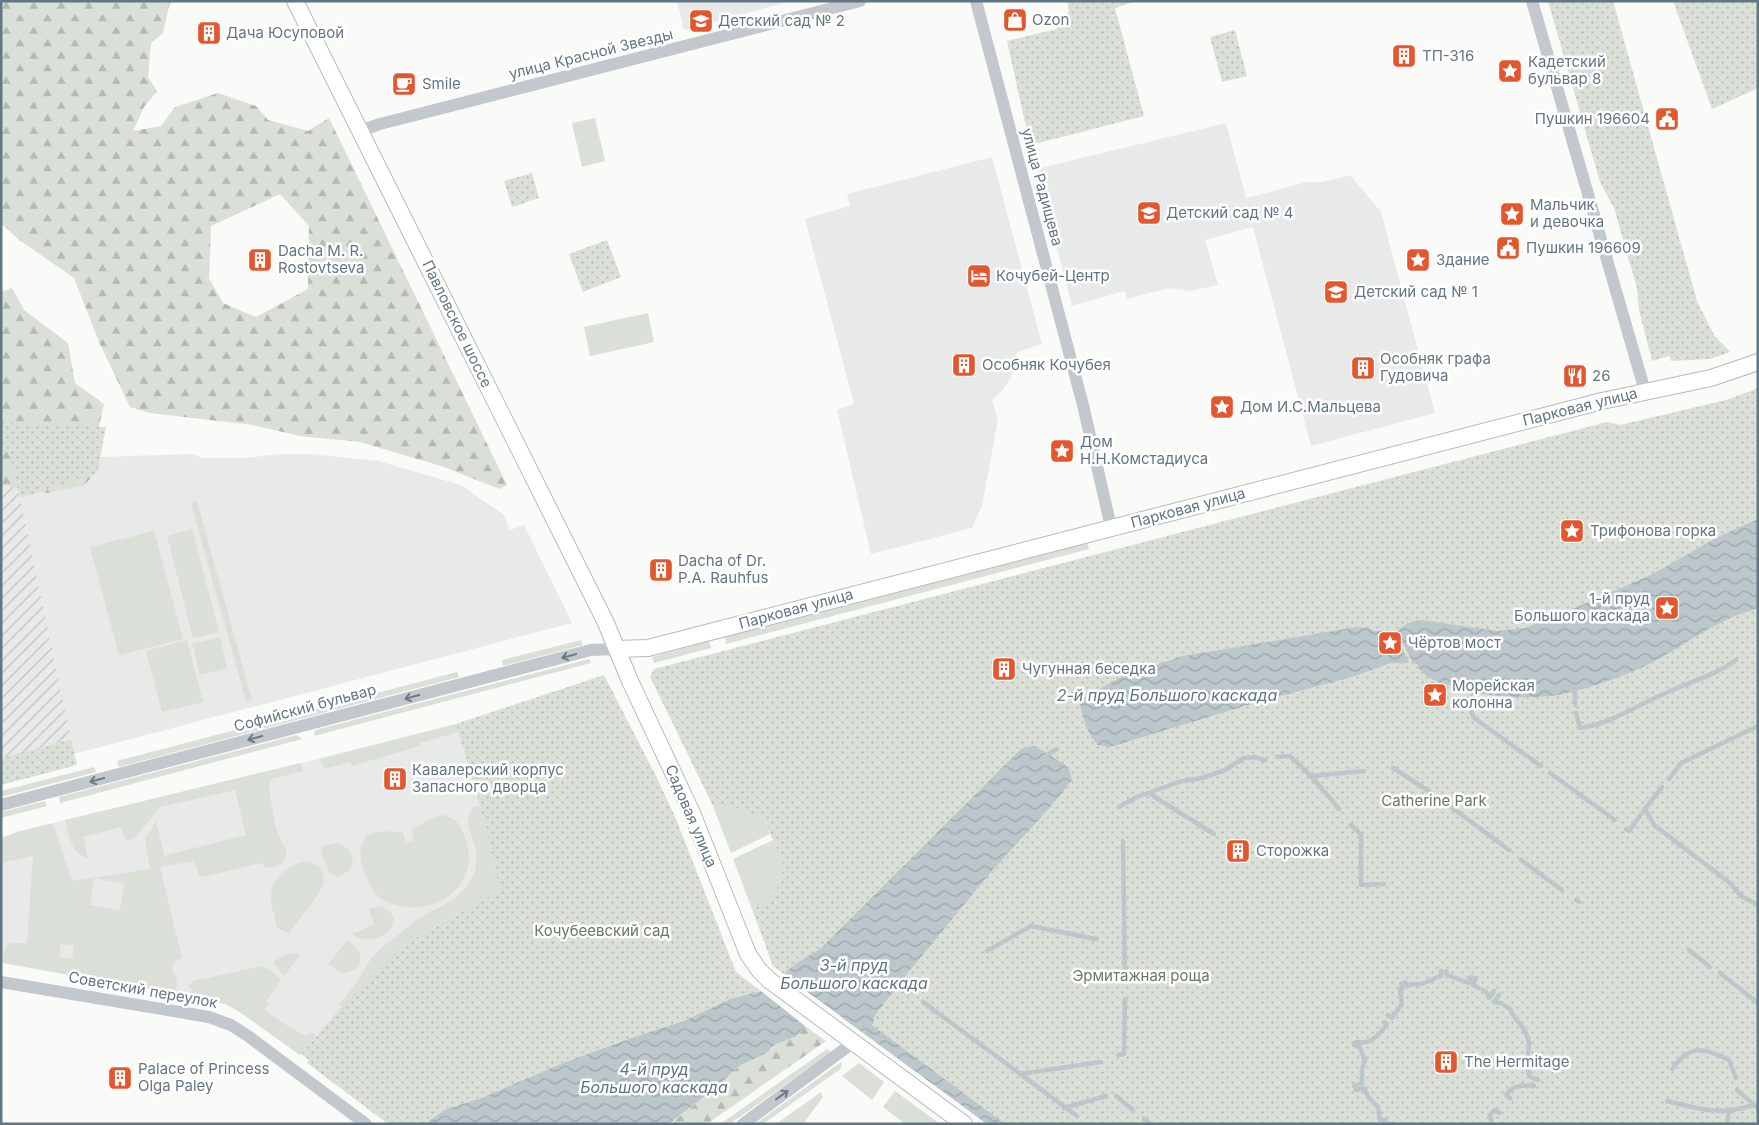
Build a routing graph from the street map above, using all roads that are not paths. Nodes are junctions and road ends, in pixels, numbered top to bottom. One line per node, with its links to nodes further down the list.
1 (295, 1): 5 (main road, Павловское шоссе)
2 (860, 1): 5 (street, улица Красной Звезды)
3 (976, 1): 8 (street, улица Радищева)
4 (1532, 1): 7 (street)
5 (360, 131): 9 (main road, Павловское шоссе)
6 (1758, 362): 7 (main road, Парковая улица)
7 (1645, 392): 8 (main road, Парковая улица)
8 (1111, 528): 9 (main road, Парковая улица)
9 (617, 649): 10 (street, Софийский бульвар, one-way to 10); 12 (main road, Садовая улица)
10 (1, 805)
11 (1, 982): 13 (street, Советский переулок)
12 (854, 1042): 14 (street, one-way to 12); 15 (main road)
13 (366, 1124)
14 (743, 1124)
15 (964, 1124)

